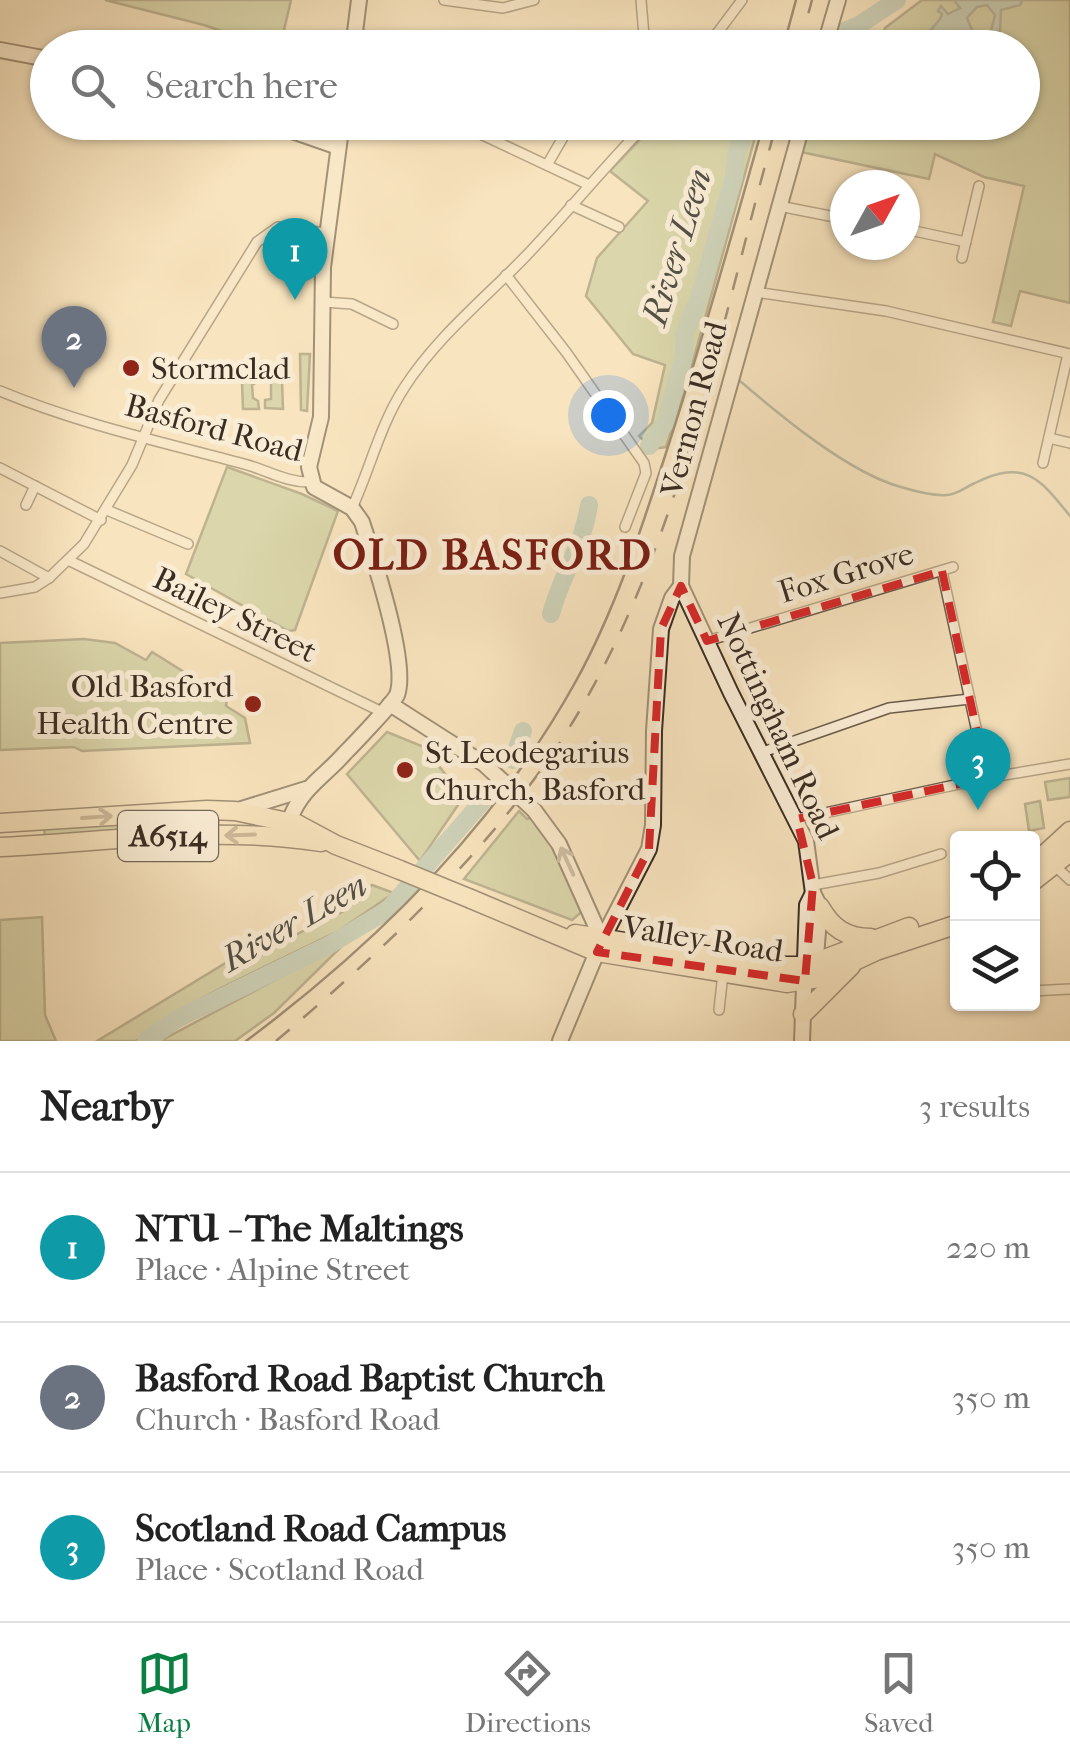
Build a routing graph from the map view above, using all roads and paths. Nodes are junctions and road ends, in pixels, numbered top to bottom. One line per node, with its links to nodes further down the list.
1 (359, 0): 7 (street)
2 (444, 0): 3 (street)
3 (534, 0)
4 (641, 0): 8 (street)
5 (838, 0): 10 (street)
6 (741, 1): 9 (street)
7 (355, 30)
8 (644, 30)
9 (719, 30)
10 (829, 30)
11 (0, 50): 12 (street)
12 (30, 56)
13 (318, 140): 19 (street)
14 (339, 140): 19 (street)
15 (495, 140): 20 (street)
16 (561, 140): 20 (street)
17 (631, 140): 21 (street)
18 (798, 140): 24 (street, Vernon Road)
19 (338, 147): 28 (street)
20 (547, 164): 21 (street)
21 (588, 184): 23 (street)
22 (979, 186): 29 (street)
23 (572, 205): 26 (street); 31 (street)
24 (779, 206): 25 (street); 32 (street, Vernon Road)
25 (830, 216)
26 (619, 227)
27 (920, 232): 29 (street)
28 (326, 233): 33 (street); 37 (street)
29 (966, 242): 30 (street)
30 (962, 258)
31 (506, 274): 45 (street); 47 (street)
32 (755, 292): 35 (street); 54 (street, Vernon Road)
33 (323, 302): 34 (street); 42 (street)
34 (393, 325)
35 (1069, 354): 38 (street)
36 (0, 391): 37 (street, Basford Road)
37 (143, 438): 42 (street, Basford Road); 46 (street)
38 (1049, 438): 39 (street); 40 (street)
39 (1070, 443)
40 (1043, 463)
41 (0, 468): 43 (street)
42 (311, 482): 45 (street, Basford Road)
43 (36, 486): 44 (street); 46 (street)
44 (26, 505)
45 (352, 508): 58 (street)
46 (104, 515): 48 (street); 50 (street)
47 (625, 528)
48 (188, 544)
49 (0, 551): 53 (street)
50 (68, 560): 53 (street); 58 (street, Bailey Street)
51 (954, 567): 52 (street, Fox Grove)
52 (942, 571): 56 (street, Fox Grove); 57 (street)
53 (50, 578): 55 (street)
54 (681, 586): 56 (street, Nottingham Road); 84 (street, Vernon Road)
55 (0, 593)
56 (707, 641): 59 (street, Nottingham Road)
57 (970, 699): 59 (street); 61 (street)
58 (386, 708): 62 (street); 80 (street, one-way to 58, bridge)
59 (760, 752): 64 (street, Nottingham Road)
60 (1070, 764): 61 (street)
61 (988, 778): 64 (street)
62 (306, 789): 63 (street); 67 (street)
63 (235, 811): 65 (highway, A6514, one-way to 63); 67 (highway, A6514)
64 (797, 819): 78 (street, Nottingham Road)
65 (30, 821): 66 (highway, A6514); 70 (highway)
66 (0, 823)
67 (297, 824): 69 (highway, A6514)
68 (1070, 832): 74 (highway)
69 (336, 845): 70 (highway, A6514, one-way to 70); 82 (highway, Valley Road / A6514, bridge)
70 (32, 846): 71 (highway, A6514)
71 (0, 848)
72 (1070, 852): 75 (highway)
73 (941, 854): 78 (street)
74 (1040, 859)
75 (1054, 864): 76 (highway); 77 (street)
76 (1040, 875)
77 (1070, 880)
78 (815, 895): 83 (highway); 86 (street, Nottingham Road)
79 (950, 914): 83 (highway, Valley Road / A6514)
80 (592, 916): 82 (street); 84 (street)
81 (950, 927): 85 (highway, Valley Road / A6514)
82 (554, 932): 84 (highway, Valley Road / A6514)
83 (872, 938): 86 (highway, Valley Road / A6514)
84 (600, 946): 86 (highway, Valley Road / A6514); 87 (highway, Valley Road / A6514); 92 (street, Vernon Road)
85 (858, 958): 86 (highway, Valley Road / A6514); 91 (highway)
86 (806, 973): 87 (highway, Valley Road / A6514); 91 (street, Nottingham Road)
87 (723, 974): 90 (street)
88 (1070, 988): 89 (street)
89 (1040, 990)
90 (720, 1010)
91 (803, 1014): 93 (street, Nottingham Road)
92 (560, 1041)
93 (802, 1041)

